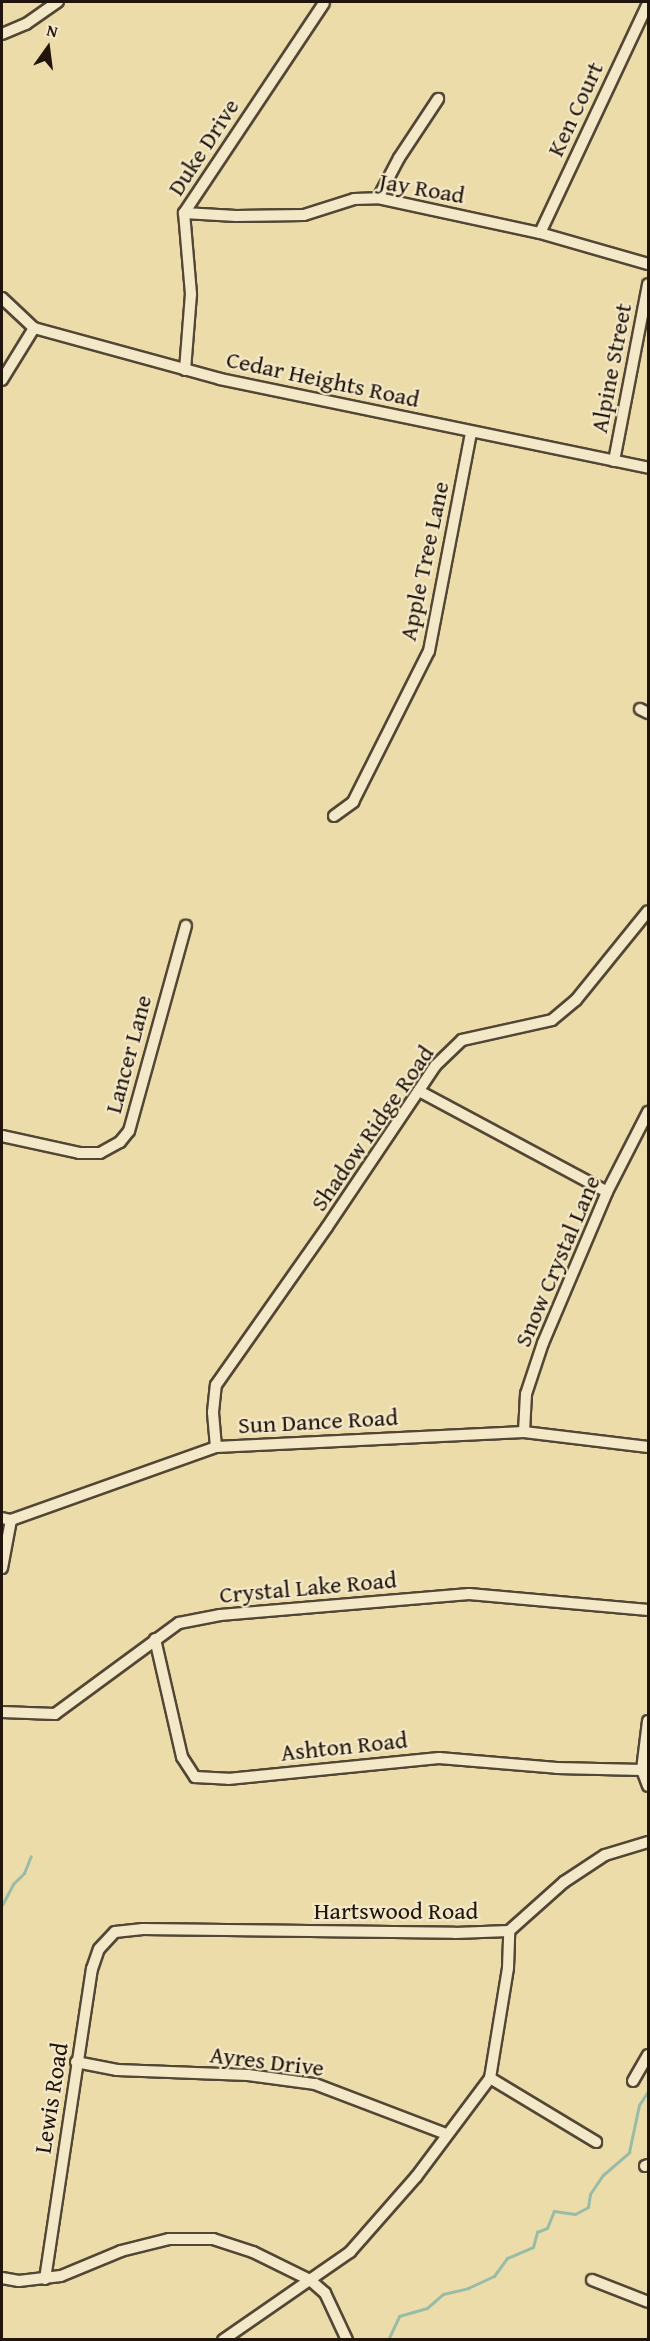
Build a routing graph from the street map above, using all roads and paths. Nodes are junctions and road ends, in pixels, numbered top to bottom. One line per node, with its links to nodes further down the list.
1 (58, 2): 4 (street)
2 (324, 3): 7 (street, Duke Drive)
3 (648, 3): 8 (street, Ken Court)
4 (2, 34)
5 (438, 99): 6 (street)
6 (378, 198): 7 (street, Jay Road); 8 (street, Jay Road)
7 (184, 213): 13 (street, Duke Drive)
8 (540, 233): 9 (street, Jay Road)
9 (648, 264)
10 (648, 284): 16 (street, Alpine Street)
11 (2, 298): 12 (street, Cedar Heights Road)
12 (34, 328): 13 (street, Cedar Heights Road); 14 (street)
13 (185, 370): 15 (street, Cedar Heights Road)
14 (2, 380)
15 (471, 432): 16 (street, Cedar Heights Road); 18 (street, Apple Tree Lane)
16 (614, 461): 17 (street, Cedar Heights Road)
17 (648, 468)
18 (334, 816)
19 (648, 911): 21 (street, Shadow Ridge Road)
20 (186, 926): 23 (street, Lancer Lane)
21 (419, 1091): 24 (street); 27 (street, Shadow Ridge Road)
22 (648, 1112): 24 (street, Snow Crystal Lane)
23 (2, 1136)
24 (607, 1192): 25 (street, Snow Crystal Lane)
25 (524, 1432): 26 (street, Sun Dance Road); 27 (street, Sun Dance Road)
26 (648, 1447)
27 (216, 1448): 28 (street, Sun Dance Road)
28 (6, 1519): 29 (street)
29 (2, 1568)
30 (648, 1610): 31 (street, Crystal Lake Road)
31 (155, 1639): 32 (street, Crystal Lake Road); 34 (street, Ashton Road)
32 (2, 1712)
33 (648, 1721): 34 (street)
34 (642, 1770): 35 (street)
35 (648, 1786)
36 (648, 1842): 37 (street, Hartswood Road)
37 (509, 1931): 38 (street, Hartswood Road); 41 (street)
38 (116, 1932): 40 (street, Lewis Road)
39 (648, 2055): 42 (street)
40 (76, 2062): 43 (street, Ayres Drive); 46 (street, Lewis Road)
41 (490, 2078): 43 (street); 44 (street)
42 (633, 2081)
43 (446, 2134): 47 (street)
44 (596, 2142)
45 (2, 2278): 46 (street)
46 (45, 2279): 47 (street)
47 (310, 2280): 50 (street); 51 (street)
48 (592, 2280): 49 (street)
49 (648, 2302)
50 (223, 2340)
51 (347, 2340)

